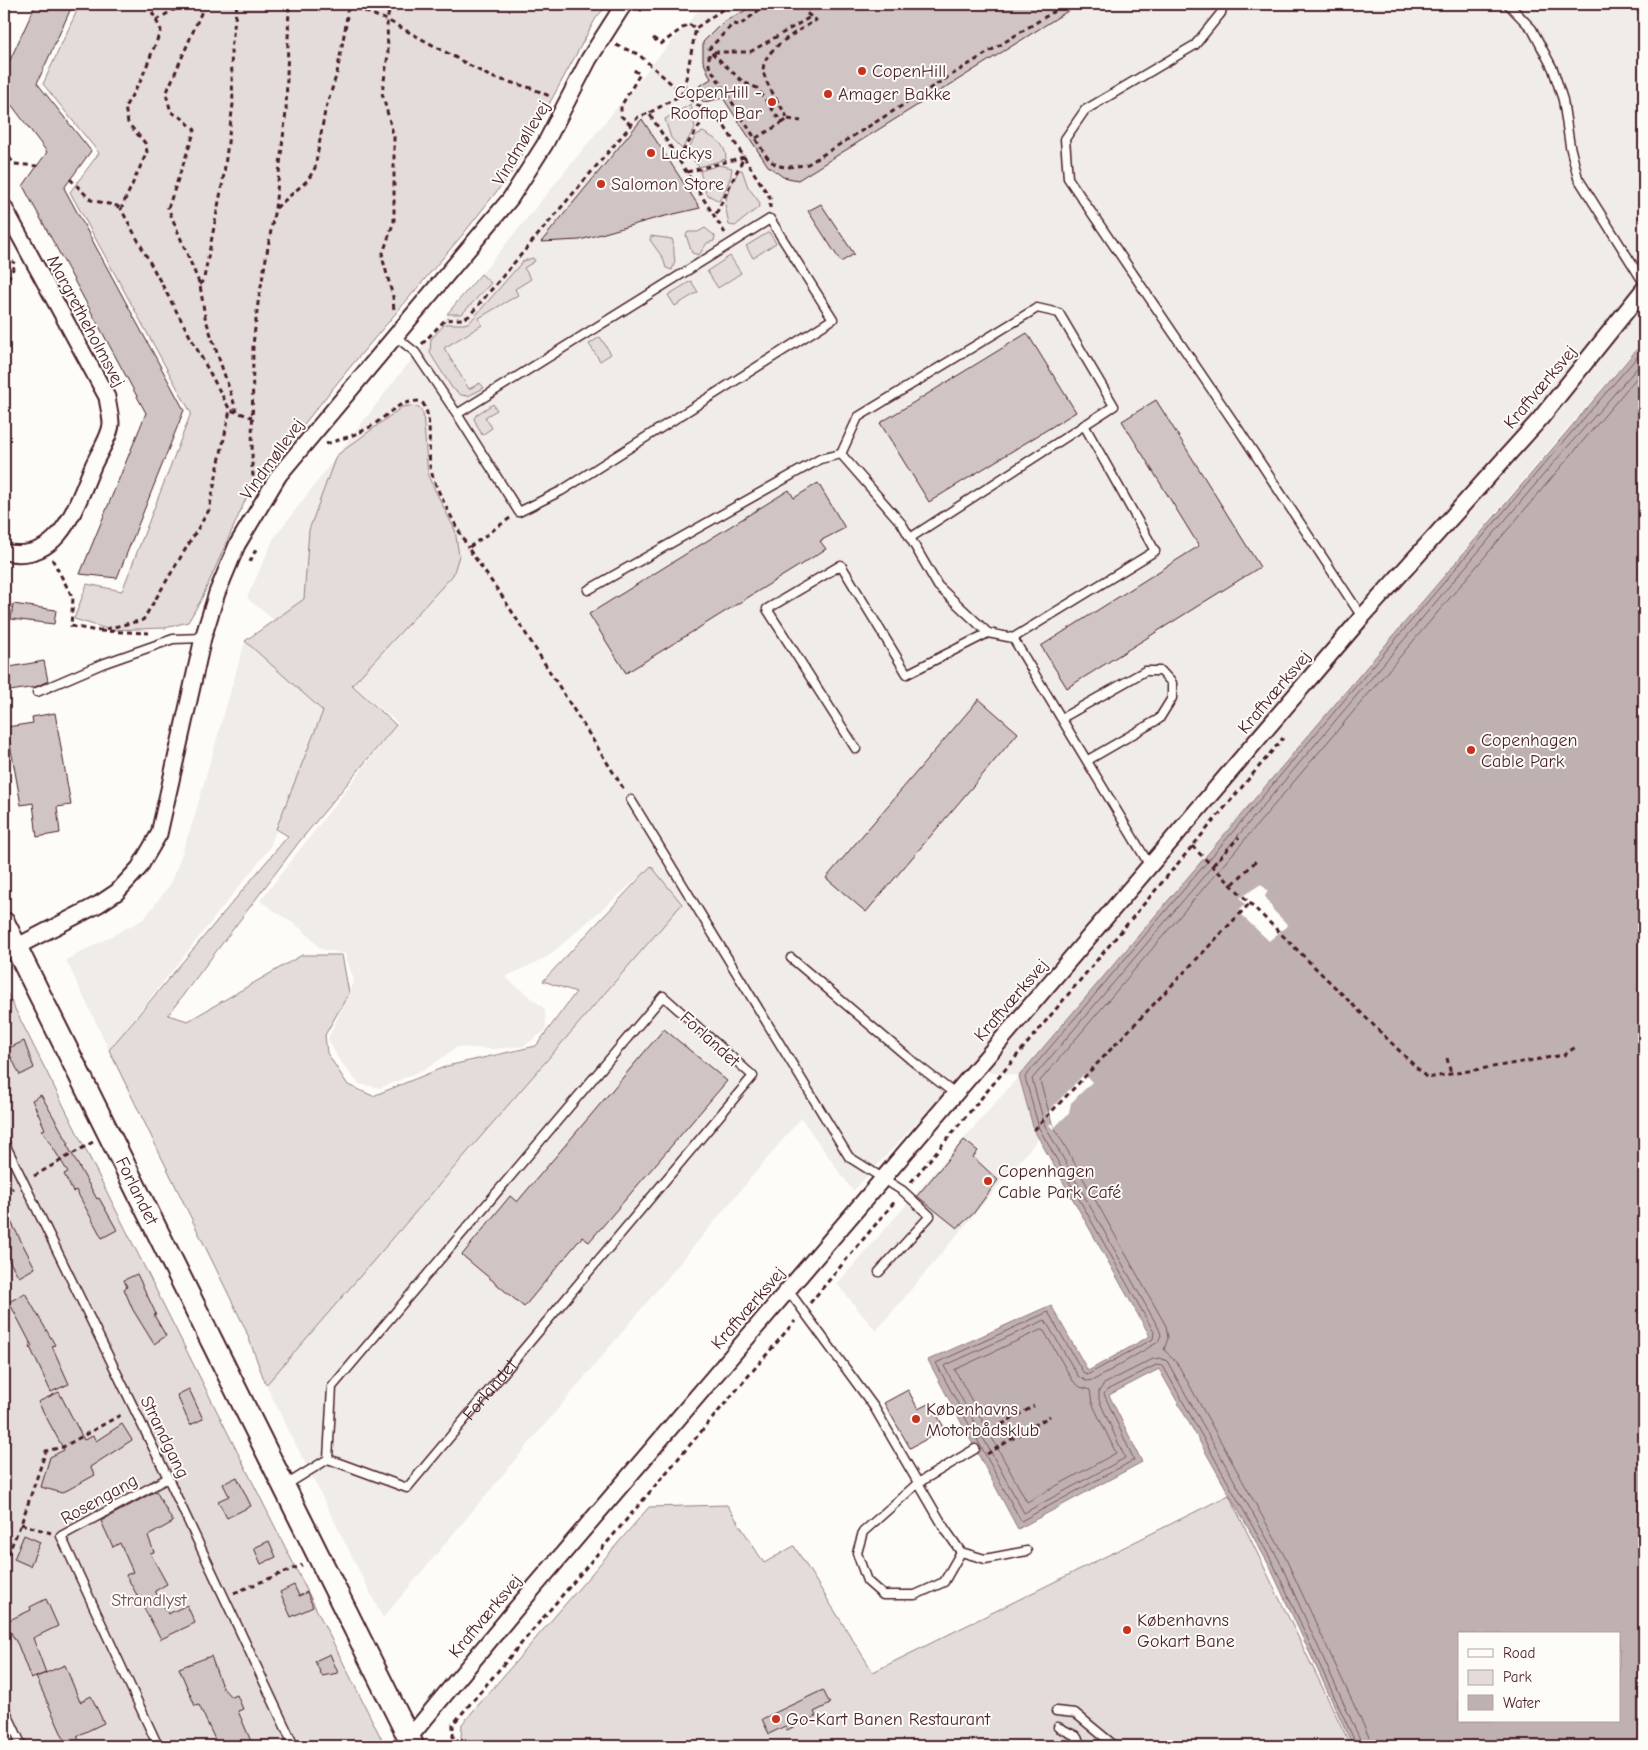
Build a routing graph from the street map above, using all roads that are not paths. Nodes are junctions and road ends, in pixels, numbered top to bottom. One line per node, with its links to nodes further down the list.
1 (624, 4): 9 (street, Vindmøllevej)
2 (1223, 4): 16 (lane)
3 (1508, 4): 7 (lane)
4 (1639, 4): 5 (lane)
5 (1644, 12)
6 (4, 207): 14 (street, Margretheholmsvej)
7 (1644, 282)
8 (1644, 289): 16 (street, Kraftværksvej)
9 (395, 336): 10 (lane); 18 (street, Vindmøllevej)
10 (458, 414): 10 (lane)
11 (1084, 425): 12 (lane); 13 (lane); 19 (lane)
12 (841, 454): 13 (lane); 15 (lane)
13 (910, 538): 17 (lane)
14 (4, 552)
15 (588, 590)
16 (1362, 617): 25 (street, Kraftværksvej)
17 (988, 633): 19 (lane); 22 (lane)
18 (203, 638): 20 (lane); 27 (street, Vindmøllevej)
19 (1013, 638): 21 (lane)
20 (37, 692)
21 (1062, 718): 23 (lane); 23 (lane)
22 (856, 749)
23 (1088, 760): 25 (lane)
24 (630, 800): 31 (lane)
25 (1150, 866): 29 (street, Kraftværksvej)
26 (4, 923): 27 (street, Forlandet)
27 (16, 947): 38 (street, Forlandet)
28 (791, 958): 29 (lane)
29 (956, 1094): 31 (street, Kraftværksvej)
30 (4, 1142): 36 (lane, Strandgang)
31 (884, 1179): 32 (lane); 33 (street, Kraftværksvej)
32 (879, 1272)
33 (788, 1290): 37 (lane); 44 (street, Kraftværksvej)
34 (975, 1449): 37 (lane)
35 (328, 1459): 35 (lane, Forlandet); 38 (lane)
36 (168, 1478): 46 (lane, Rosengang); 47 (lane, Strandgang)
37 (918, 1483): 39 (lane); 39 (lane)
38 (284, 1486): 44 (street, Forlandet)
39 (961, 1552): 40 (lane)
40 (1027, 1552)
41 (4, 1707): 45 (lane)
42 (1056, 1711): 49 (lane)
43 (1058, 1727): 48 (lane)
44 (411, 1742)
45 (22, 1746)
46 (158, 1746)
47 (294, 1746)
48 (1082, 1746)
49 (1115, 1746)

